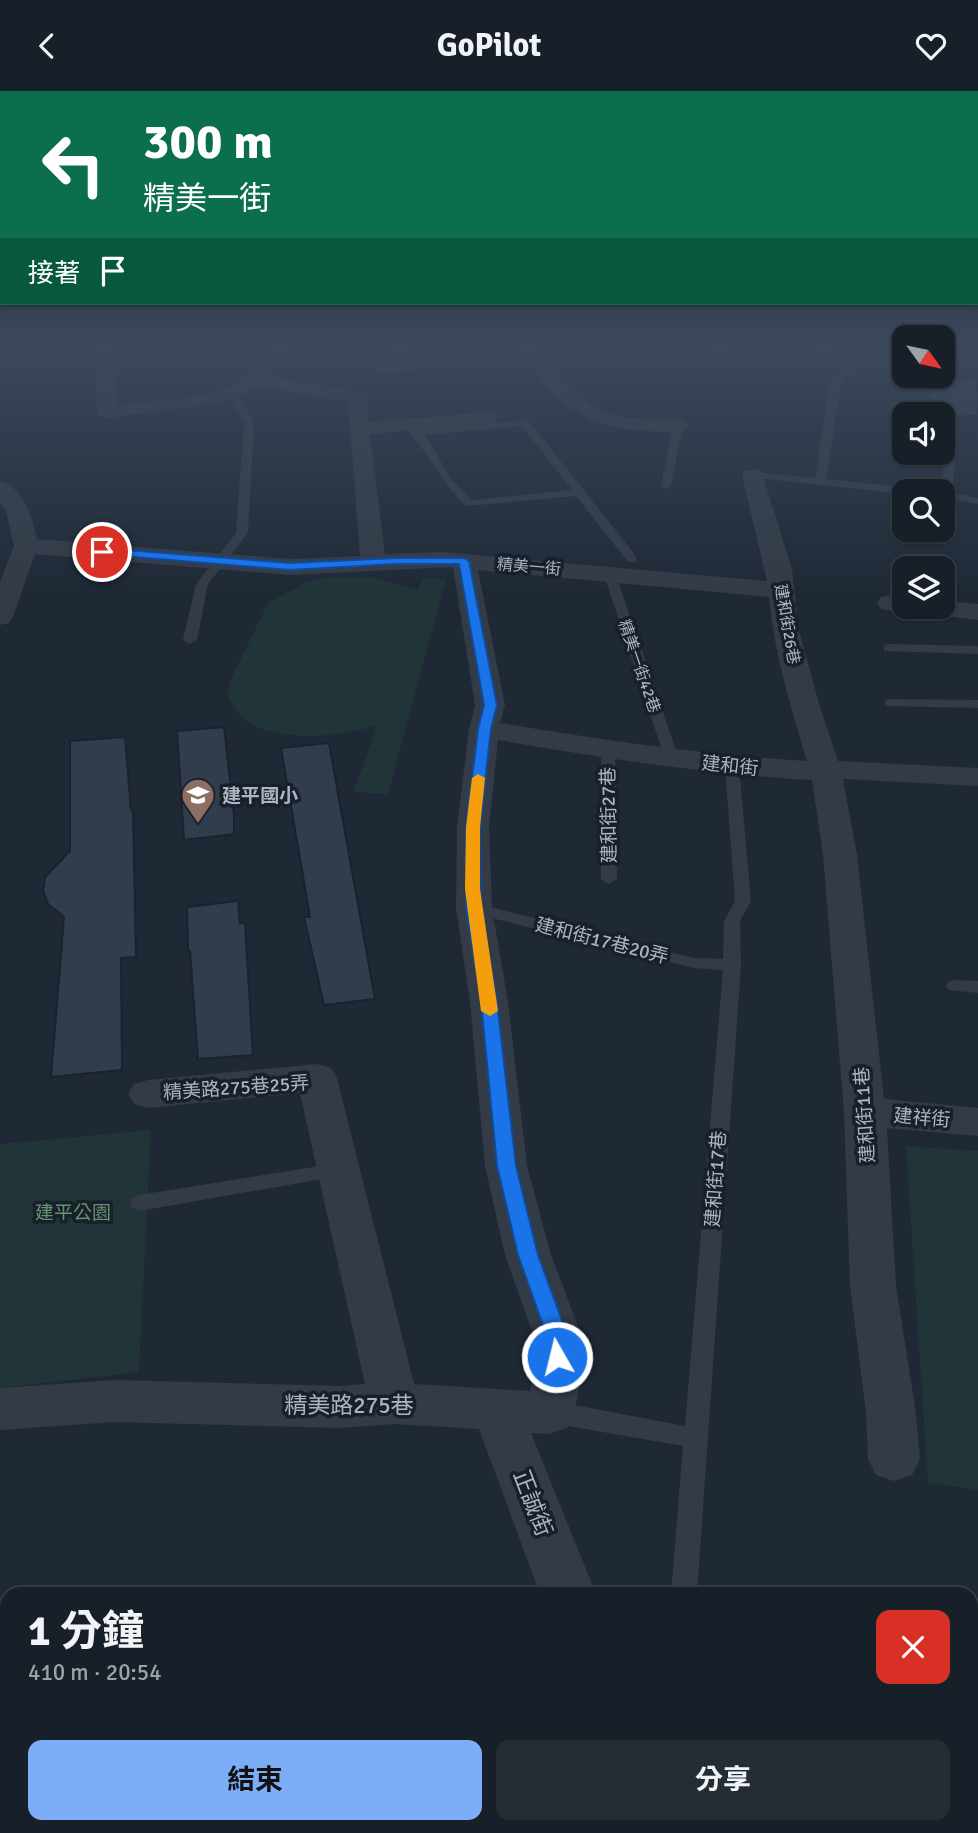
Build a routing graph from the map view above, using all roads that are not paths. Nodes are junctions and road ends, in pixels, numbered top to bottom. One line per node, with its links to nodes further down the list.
1 (248, 428): 20 (lane)
2 (423, 428): 8 (street)
3 (439, 428): 8 (lane)
4 (528, 428): 14 (lane)
5 (678, 428): 11 (lane)
6 (828, 428): 10 (lane)
7 (359, 429): 8 (street); 22 (street)
8 (412, 430): 14 (lane)
9 (753, 475): 10 (lane); 25 (street, 建和街26巷)
10 (820, 481): 13 (lane)
11 (666, 486)
12 (0, 488): 17 (street)
13 (892, 489)
14 (579, 492): 19 (lane)
15 (955, 497): 16 (lane)
16 (978, 501)
17 (9, 512): 18 (street)
18 (26, 546): 20 (street, 精美一街); 24 (street)
19 (632, 559)
20 (222, 561): 22 (street, 精美一街); 29 (lane)
21 (464, 561): 22 (street, 精美一街); 23 (street, 精美一街); 34 (street)
22 (373, 562)
23 (609, 572): 25 (street, 精美一街); 36 (lane, 精美一街42巷)
24 (6, 579): 28 (street)
25 (780, 590): 38 (street, 建和街26巷)
26 (955, 610): 27 (street)
27 (978, 613)
28 (0, 617)
29 (190, 640)
30 (888, 648): 31 (lane)
31 (978, 650)
32 (890, 703): 33 (lane)
33 (978, 704)
34 (484, 729): 35 (street, 建和街); 41 (street)
35 (608, 750): 36 (street, 建和街); 40 (lane, 建和街27巷)
36 (672, 759): 37 (street, 建和街)
37 (732, 766): 38 (street, 建和街); 42 (lane, 建和街17巷)
38 (826, 772): 39 (street, 建和街); 46 (street, 建和街11巷)
39 (978, 777)
40 (609, 879)
41 (474, 908): 42 (lane, 建和街17巷20弄); 53 (street)
42 (732, 965): 54 (lane, 建和街17巷)
43 (955, 986): 44 (lane)
44 (978, 987)
45 (148, 1094): 48 (street, 精美路275巷25弄)
46 (865, 1112): 47 (street, 建祥街); 55 (street, 建和街11巷)
47 (978, 1122)
48 (338, 1170): 49 (lane); 50 (street, 精美路275巷25弄)
49 (139, 1203)
50 (394, 1403): 51 (street, 精美路275巷); 52 (street, 精美路275巷)
51 (0, 1409)
52 (498, 1412): 53 (street, 精美路275巷); 56 (street, 正誠街)
53 (549, 1413): 54 (lane, 精美路275巷)
54 (696, 1438): 57 (lane, 建和街17巷)
55 (894, 1459)
56 (565, 1587)
57 (685, 1587)

